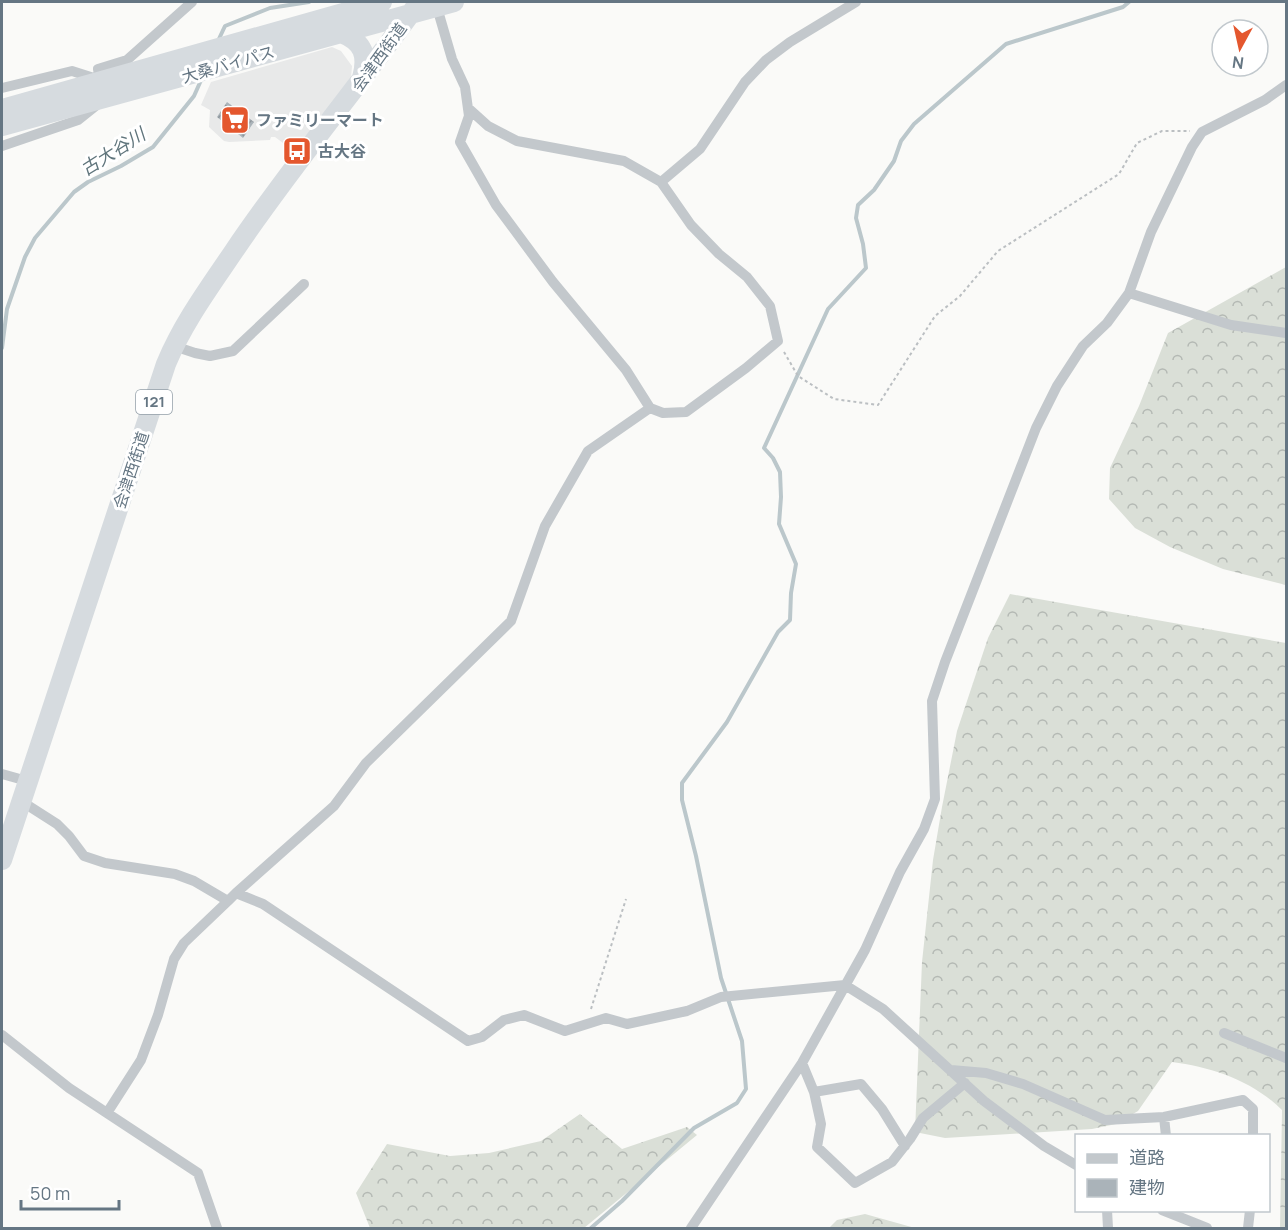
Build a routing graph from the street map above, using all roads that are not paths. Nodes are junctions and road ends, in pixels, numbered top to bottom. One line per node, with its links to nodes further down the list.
1 (192, 2): 9 (street)
2 (382, 2): 9 (highway, 大桑バイパス)
3 (855, 2): 14 (street)
4 (431, 5): 5 (highway, 大桑バイパス); 6 (highway, 会津西街道 / 121); 10 (street)
5 (341, 33): 6 (highway); 9 (highway, 大桑バイパス)
6 (360, 84): 18 (highway, 会津西街道 / 121)
7 (1287, 85): 16 (street)
8 (2, 88): 9 (street)
9 (109, 91): 11 (highway, 大桑バイパス); 12 (highway, 大桑バイパス); 13 (street)
10 (468, 108): 14 (street); 19 (street)
11 (2, 109)
12 (2, 126)
13 (2, 146)
14 (660, 182): 19 (street)
15 (304, 284): 18 (street)
16 (1129, 293): 17 (street); 25 (street)
17 (1287, 333)
18 (174, 346): 21 (highway, 会津西街道 / 121)
19 (651, 408): 24 (street)
20 (2, 774): 21 (street)
21 (27, 781): 22 (highway, 会津西街道 / 121)
22 (21, 801): 23 (highway, 会津西街道 / 121); 24 (street)
23 (2, 860)
24 (232, 897): 25 (street); 33 (street)
25 (845, 985): 29 (street); 30 (street)
26 (1224, 1033): 28 (street)
27 (2, 1035): 33 (street)
28 (1287, 1058)
29 (802, 1063): 32 (street); 44 (street)
30 (951, 1070): 31 (street); 34 (street)
31 (965, 1083): 37 (street); 38 (street)
32 (814, 1092): 37 (street); 37 (street)
33 (107, 1113): 43 (street)
34 (1164, 1117): 35 (street); 36 (street)
35 (1166, 1134)
36 (1253, 1134)
37 (905, 1146)
38 (1075, 1165)
39 (1107, 1212): 45 (street)
40 (1169, 1212): 42 (street)
41 (1250, 1212): 47 (street)
42 (1192, 1226): 46 (street)
43 (217, 1228)
44 (691, 1228)
45 (1108, 1228)
46 (1207, 1228)
47 (1248, 1228)

